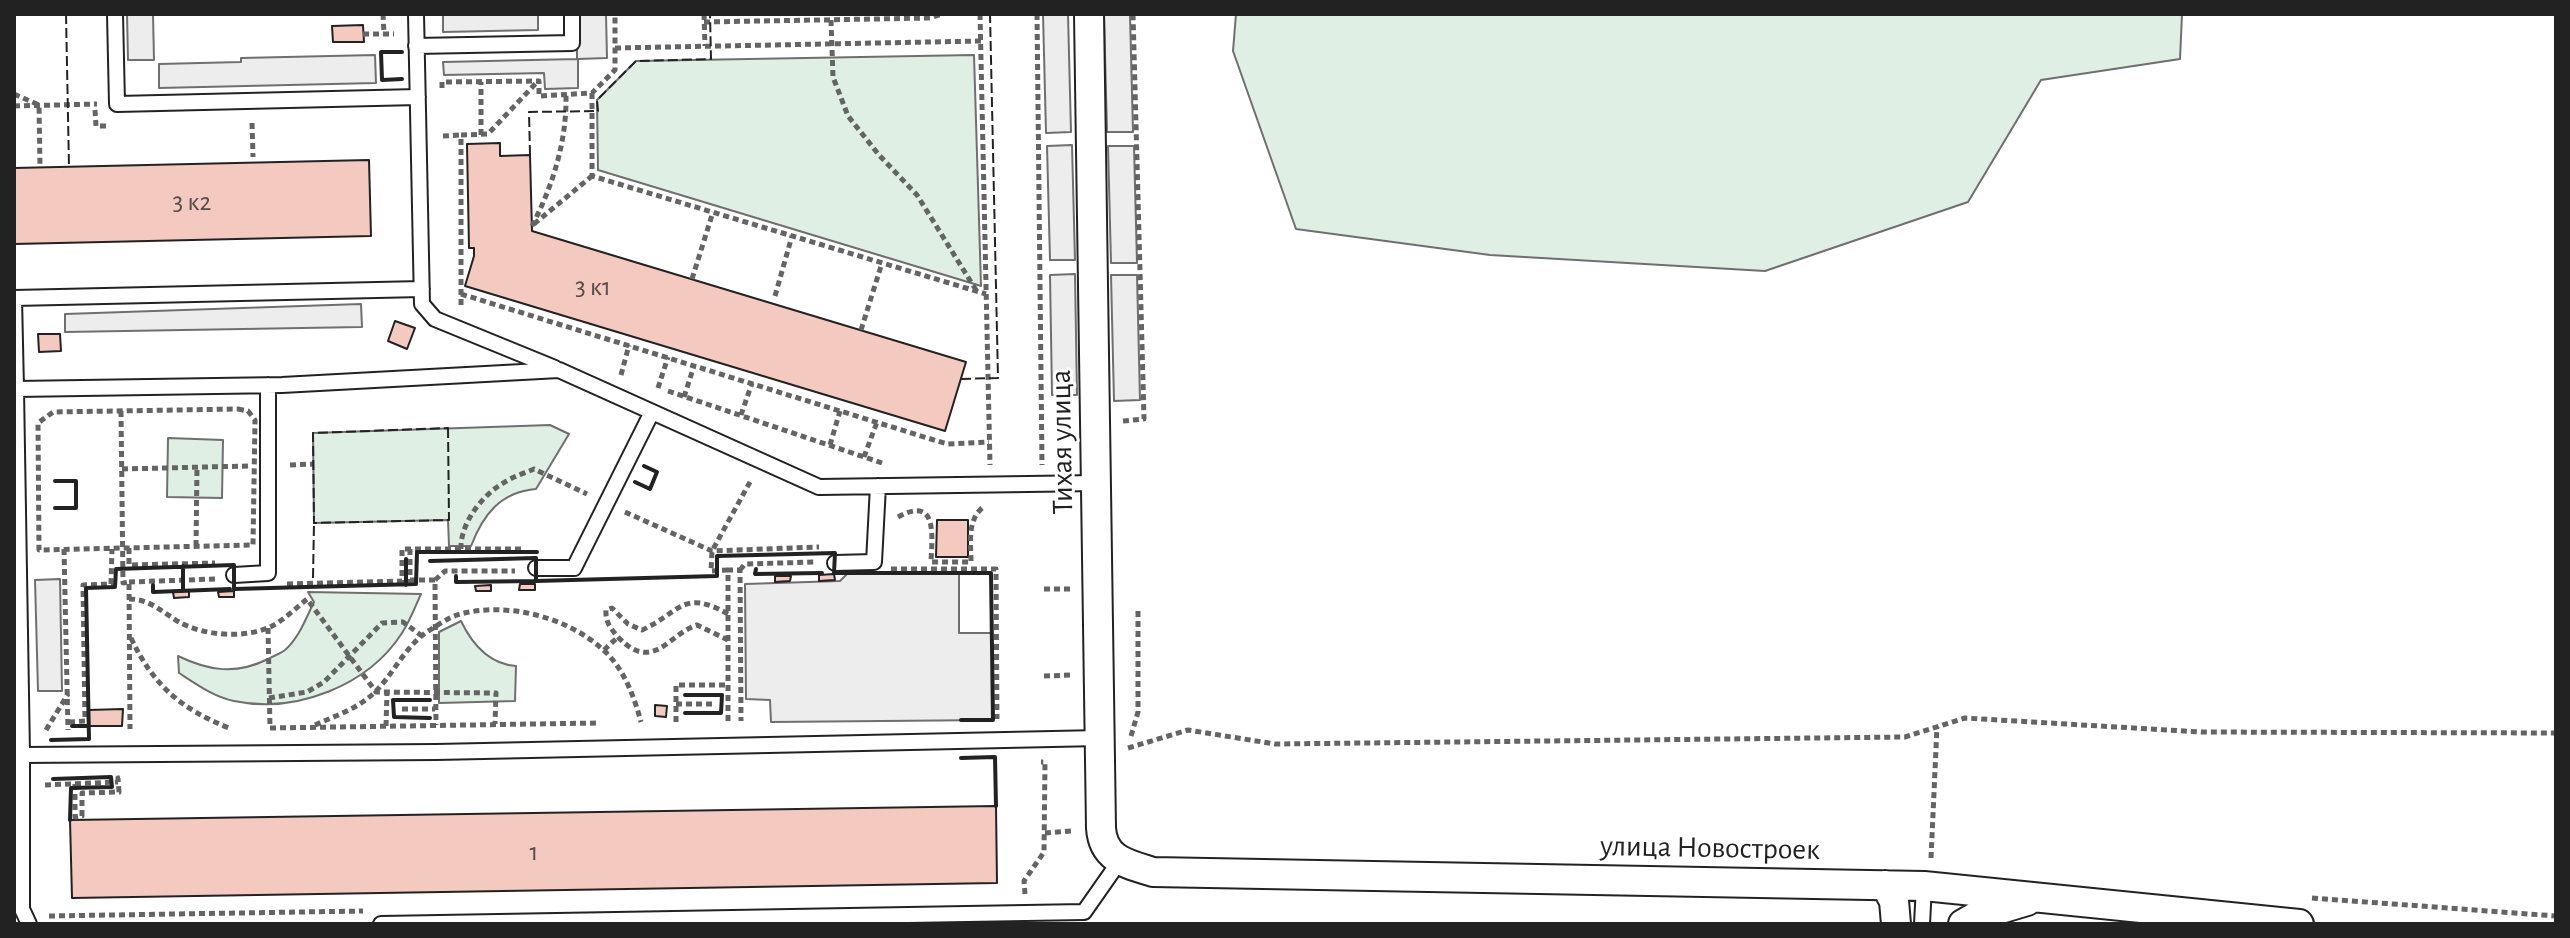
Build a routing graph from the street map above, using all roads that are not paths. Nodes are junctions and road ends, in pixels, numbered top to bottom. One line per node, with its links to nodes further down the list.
1 (115, 14): 6 (lane)
2 (416, 14): 5 (lane)
3 (572, 14): 5 (lane)
4 (1089, 14): 13 (street, Тихая улица)
5 (416, 40): 6 (lane)
6 (418, 97): 7 (lane)
7 (422, 289): 8 (lane); 9 (lane)
8 (14, 298): 11 (lane)
9 (559, 370): 10 (lane); 12 (lane)
10 (268, 385): 11 (lane); 17 (lane)
11 (16, 389): 19 (lane)
12 (652, 412): 14 (lane); 16 (lane)
13 (1097, 483): 14 (lane); 18 (street, Тихая улица)
14 (878, 486): 15 (lane)
15 (835, 563)
16 (536, 568)
17 (229, 569)
18 (1100, 738): 19 (lane); 20 (street, Тихая улица)
19 (22, 755): 25 (lane)
20 (1119, 862): 21 (street, улица Новостроек); 24 (lane)
21 (1885, 885): 22 (street, улица Новостроек); 26 (street)
22 (1924, 886): 23 (street, улица Новостроек); 27 (lane)
23 (2039, 898): 28 (street); 29 (street, улица Новостроек)
24 (378, 917)
25 (29, 924)
26 (1896, 924)
27 (1922, 924)
28 (1963, 924)
29 (2299, 924)

